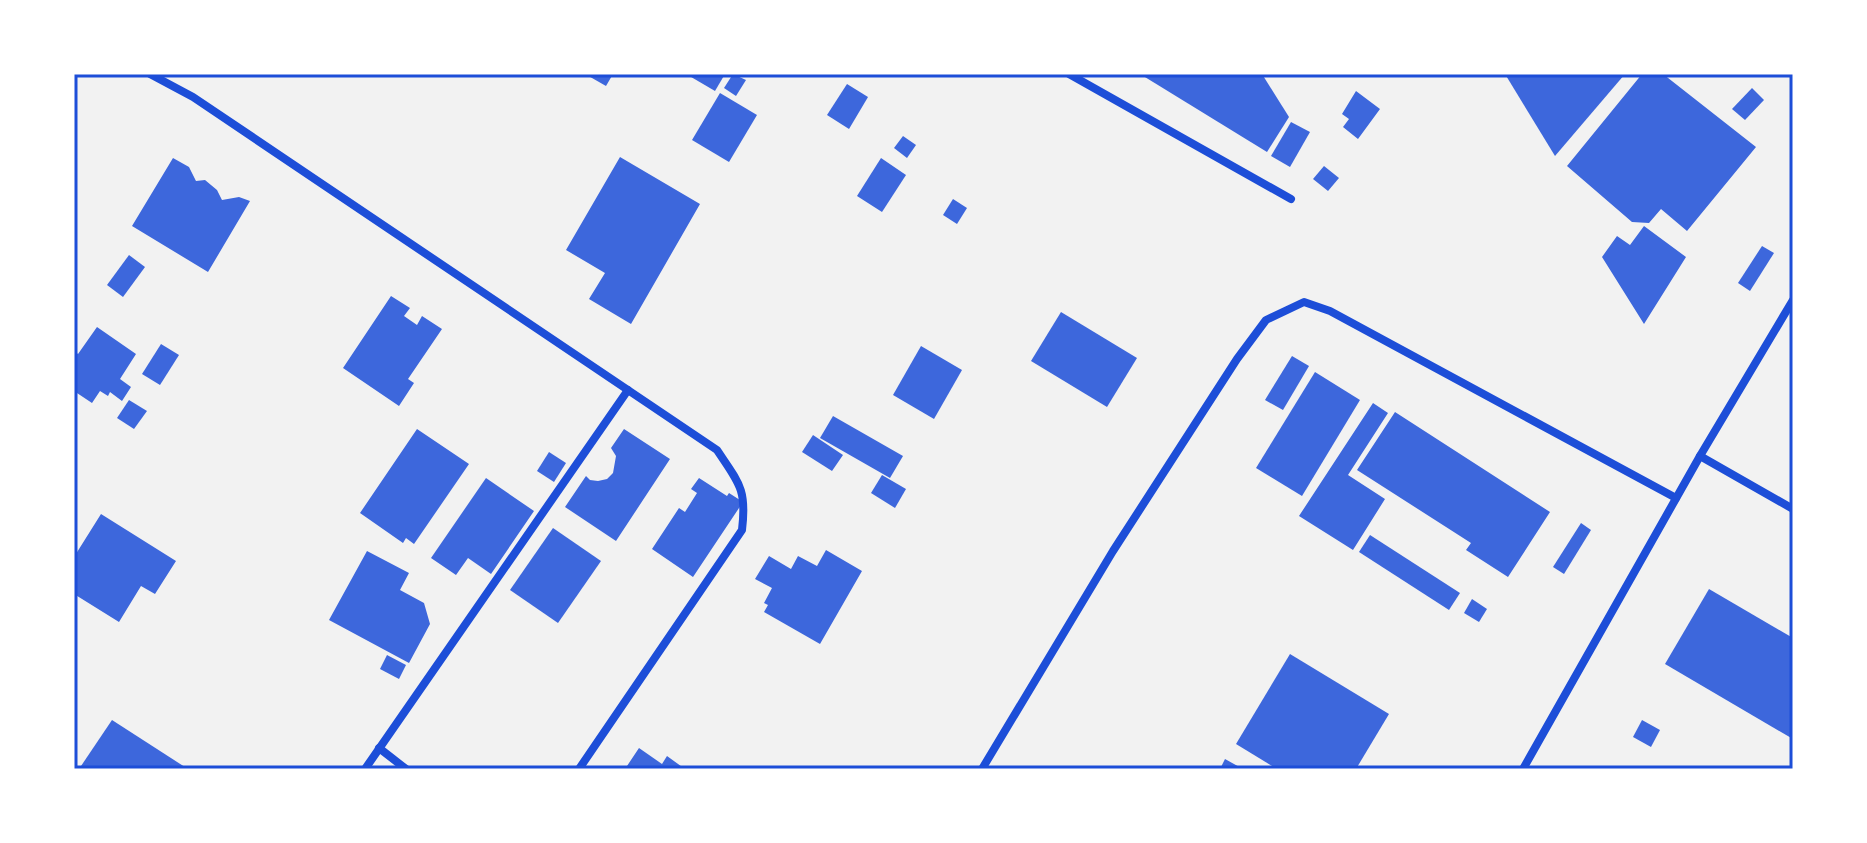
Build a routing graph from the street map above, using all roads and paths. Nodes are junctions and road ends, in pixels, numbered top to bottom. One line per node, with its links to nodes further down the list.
1 (150, 74): 5 (street)
2 (1069, 74): 3 (street)
3 (1291, 199)
4 (1793, 300): 6 (street)
5 (628, 390): 9 (street); 12 (street)
6 (1700, 456): 7 (street); 8 (street)
7 (1676, 498): 13 (street); 14 (street)
8 (1793, 509)
9 (379, 748): 10 (street); 11 (street)
10 (365, 769)
11 (406, 769)
12 (579, 769)
13 (982, 769)
14 (1523, 769)

